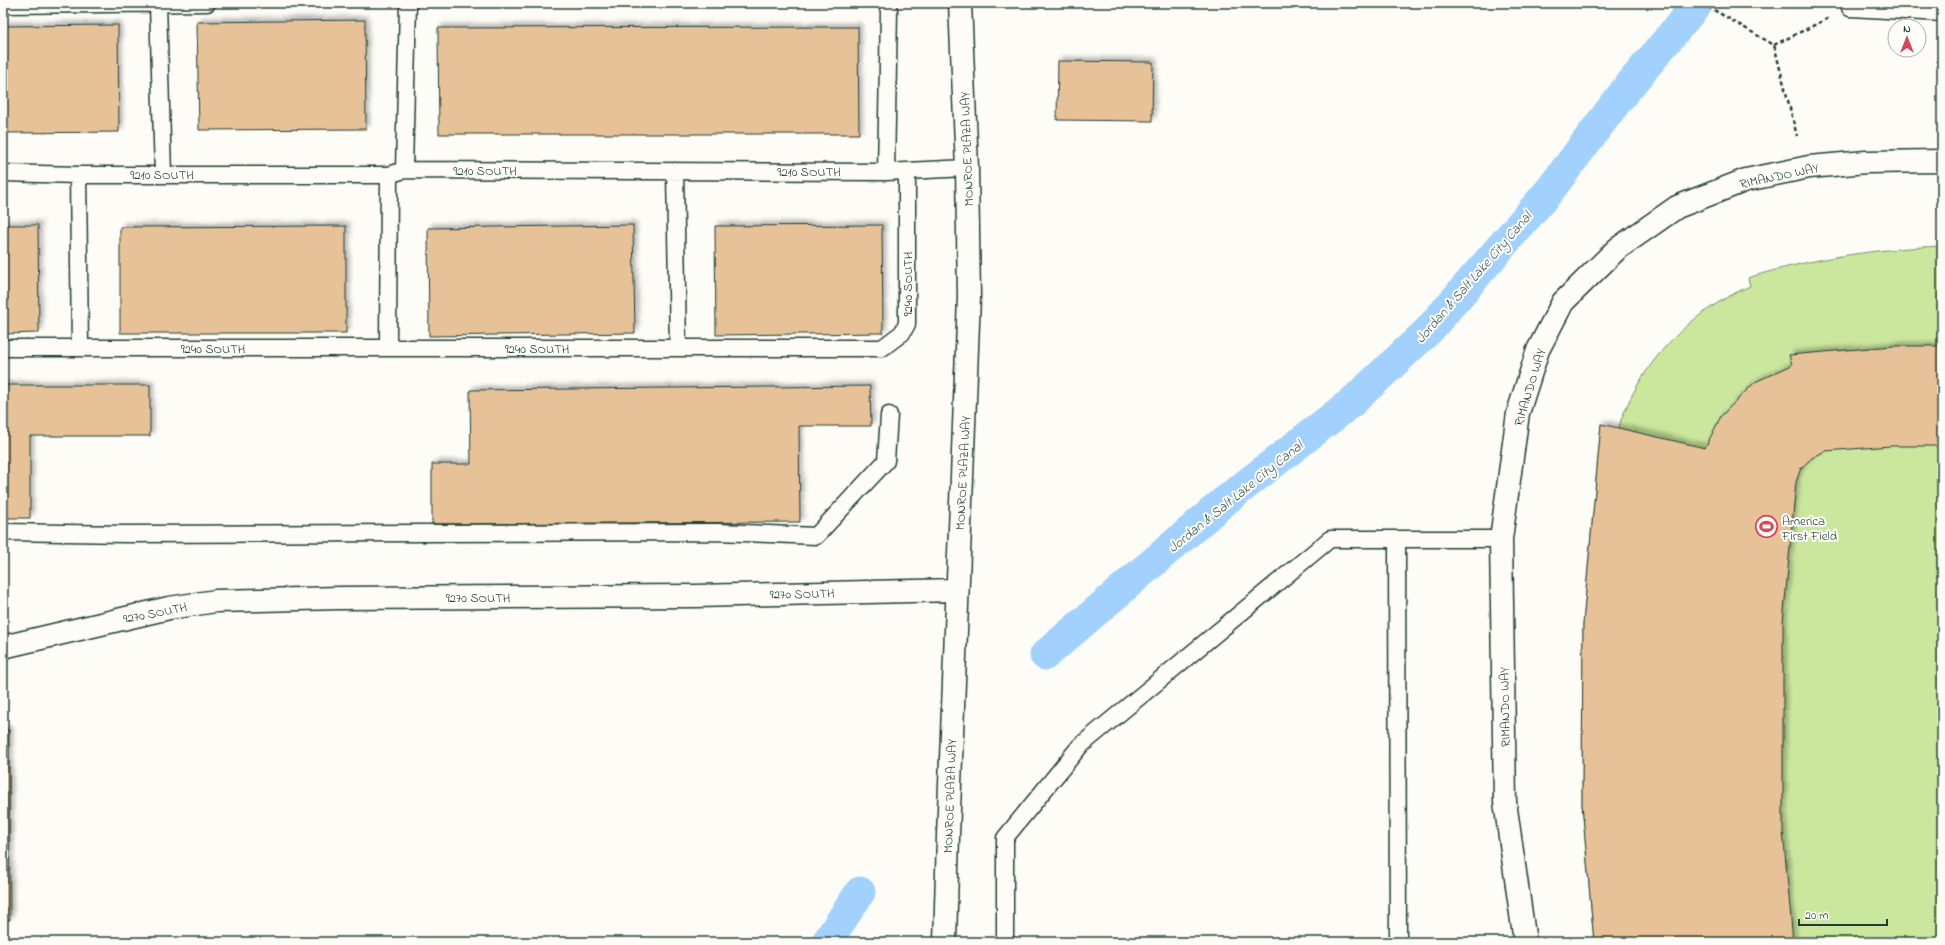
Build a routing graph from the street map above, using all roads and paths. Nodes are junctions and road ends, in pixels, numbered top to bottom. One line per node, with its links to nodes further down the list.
1 (207, 3): 6 (lane)
2 (408, 3): 14 (lane)
3 (886, 3): 17 (lane)
4 (960, 3): 13 (street, MONROE PLAZA WAY)
5 (1702, 3): 10 (path)
6 (158, 4): 7 (lane); 19 (lane)
7 (3, 6)
8 (1852, 6): 9 (lane); 10 (path)
9 (1942, 13)
10 (1774, 45): 11 (path)
11 (1797, 136)
12 (1942, 161): 29 (street, RIMANDO WAY)
13 (968, 168): 16 (lane, 9210 SOUTH); 30 (street, MONROE PLAZA WAY)
14 (404, 170): 15 (lane, 9210 SOUTH); 21 (lane, 9210 SOUTH)
15 (675, 171): 17 (lane, 9210 SOUTH); 25 (lane)
16 (907, 171): 17 (lane, 9210 SOUTH); 25 (lane, 9240 SOUTH)
17 (886, 172)
18 (3, 173): 20 (lane, 9210 SOUTH)
19 (163, 174): 20 (lane, 9210 SOUTH); 21 (lane, 9210 SOUTH)
20 (78, 175): 23 (lane)
21 (389, 175): 24 (lane)
22 (3, 348): 23 (lane, 9240 SOUTH)
23 (80, 348): 24 (lane, 9240 SOUTH)
24 (388, 348): 25 (lane, 9240 SOUTH)
25 (678, 348)
26 (889, 415): 27 (lane)
27 (3, 532)
28 (1397, 539): 29 (lane); 33 (lane); 34 (lane)
29 (1501, 539): 35 (street, RIMANDO WAY)
30 (957, 590): 31 (street, 9270 SOUTH); 32 (street, MONROE PLAZA WAY)
31 (3, 647)
32 (945, 942)
33 (1005, 942)
34 (1398, 942)
35 (1525, 942)

